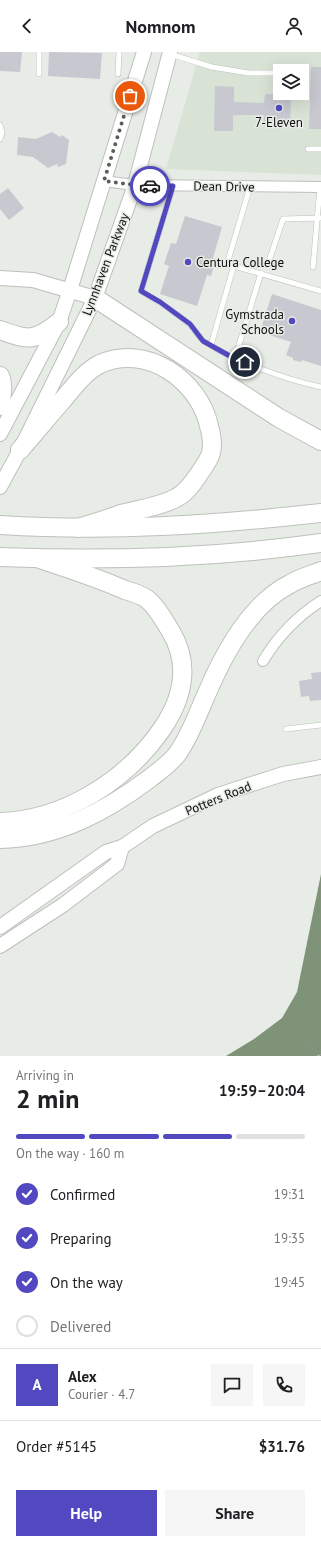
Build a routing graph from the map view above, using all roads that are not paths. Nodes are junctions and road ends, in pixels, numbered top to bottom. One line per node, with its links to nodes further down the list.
1 (39, 52): 6 (lane)
2 (119, 52): 7 (lane)
3 (144, 52): 12 (main road, Lynnhaven Parkway)
4 (170, 53): 5 (lane); 13 (main road, Lynnhaven Parkway)
5 (273, 73)
6 (39, 74)
7 (118, 74)
8 (0, 125): 9 (lane)
9 (0, 139)
10 (308, 149): 11 (lane)
11 (321, 149)
12 (104, 181): 13 (street, Dean Drive); 23 (main road, Lynnhaven Parkway)
13 (135, 185): 14 (street, Dean Drive); 25 (main road, Lynnhaven Parkway)
14 (173, 186): 15 (street, Dean Drive); 28 (lane)
15 (250, 187): 16 (street, Dean Drive); 19 (lane)
16 (320, 187): 17 (lane)
17 (319, 218): 18 (lane); 20 (lane)
18 (268, 264)
19 (234, 265): 21 (lane); 28 (lane)
20 (314, 266)
21 (260, 273): 24 (lane); 29 (lane)
22 (0, 278): 23 (main road)
23 (70, 290): 25 (main road); 26 (main road, Lynnhaven Parkway)
24 (321, 291)
25 (95, 298): 34 (highway); 35 (main road, Lynnhaven Parkway)
26 (59, 322): 27 (highway); 33 (main road, Lynnhaven Parkway)
27 (0, 330)
28 (210, 345): 29 (lane)
29 (236, 358): 31 (lane)
30 (0, 376): 32 (highway)
31 (321, 387)
32 (0, 406)
33 (0, 434)
34 (321, 441)
35 (20, 450): 36 (main road, Lynnhaven Parkway); 39 (highway)
36 (0, 487)
37 (321, 512): 39 (highway)
38 (0, 525): 39 (highway)
39 (78, 528)
40 (321, 543): 42 (highway)
41 (0, 557): 42 (highway)
42 (37, 558): 49 (highway)
43 (321, 571): 49 (highway)
44 (321, 601): 45 (street)
45 (263, 661)
46 (321, 725): 47 (lane)
47 (286, 729)
48 (321, 767): 50 (main road, Potters Road)
49 (1, 835)
50 (122, 847): 51 (main road, Potters Road); 52 (main road)
51 (0, 927)
52 (0, 946)

